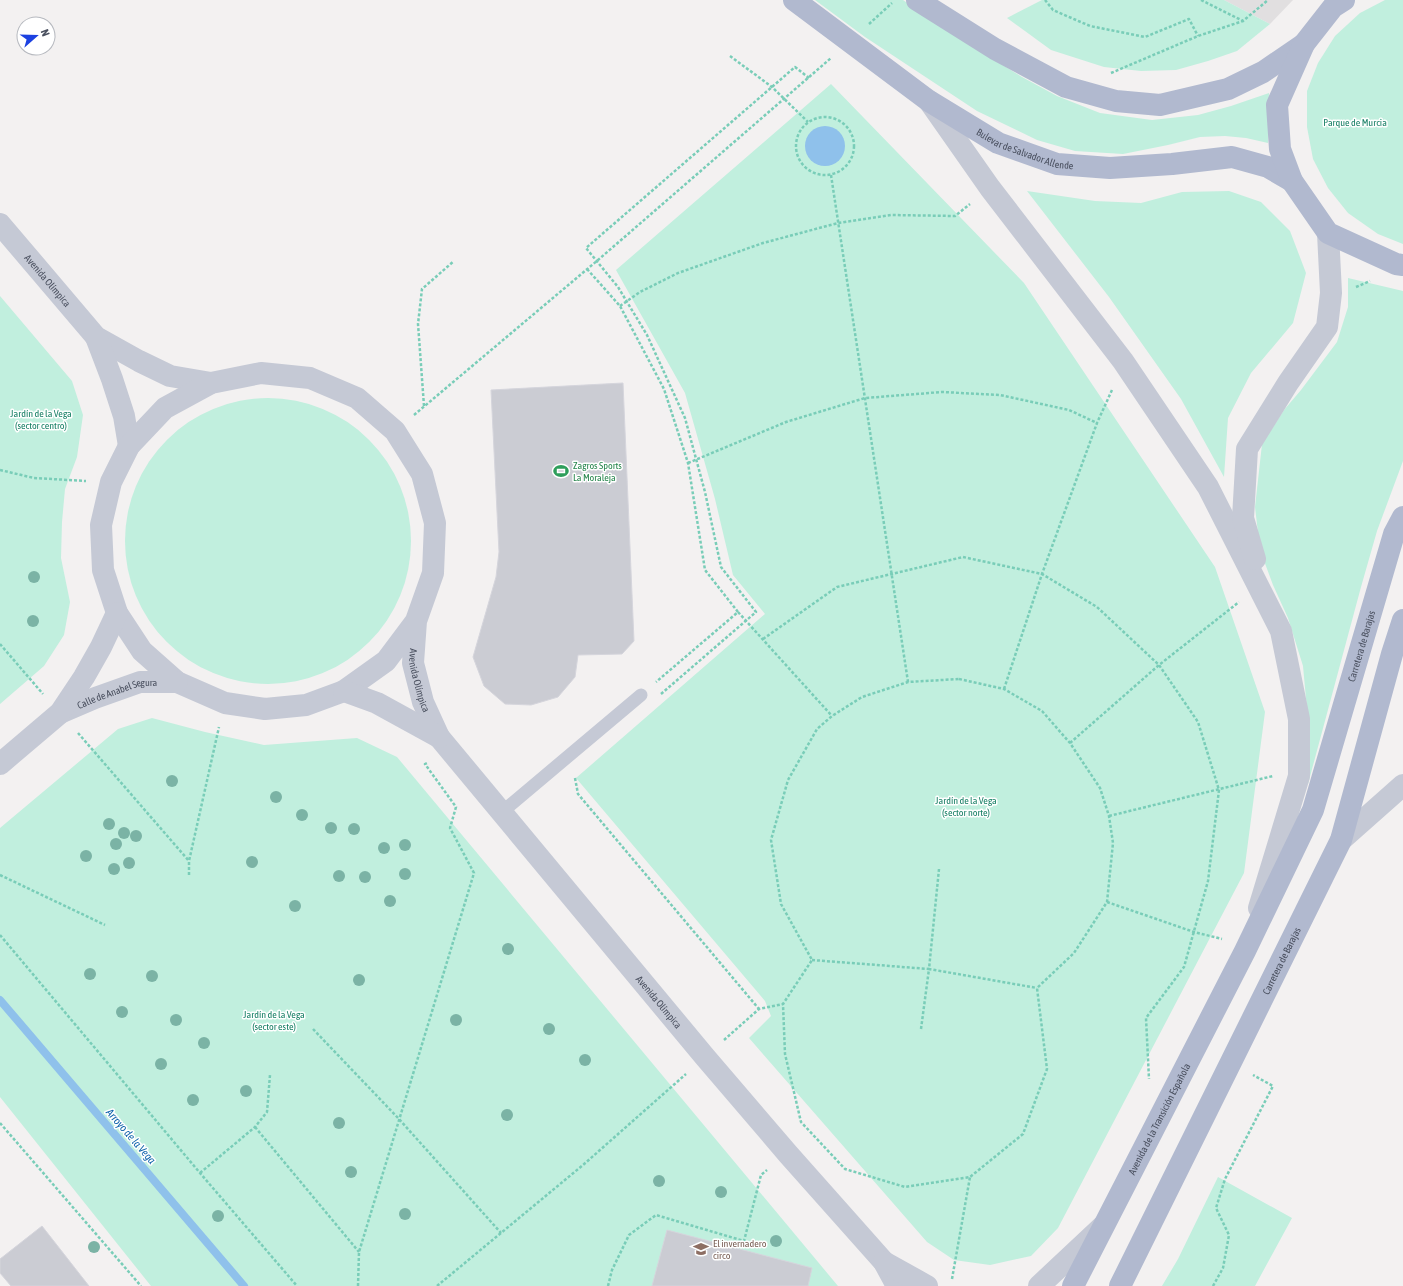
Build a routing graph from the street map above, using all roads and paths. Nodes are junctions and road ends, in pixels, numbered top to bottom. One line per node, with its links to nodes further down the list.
1 (794, 0): 10 (main road, Bulevar de Salvador Allende)
2 (895, 0): 10 (path)
3 (917, 0): 11 (main road)
4 (1045, 0): 9 (path)
5 (1201, 0): 8 (path)
6 (1268, 0): 8 (path)
7 (1344, 0): 11 (main road)
8 (1244, 21): 9 (path)
9 (1198, 36): 13 (path)
10 (850, 42): 14 (path); 17 (main road, Bulevar de Salvador Allende)
11 (1304, 44): 20 (main road)
12 (730, 56): 15 (path)
13 (1114, 75)
14 (809, 78): 15 (path); 16 (path)
15 (772, 87): 16 (path); 25 (path)
16 (785, 99): 18 (path); 25 (path)
17 (929, 101): 20 (main road, Bulevar de Salvador Allende); 45 (street)
18 (808, 122): 19 (path); 19 (path)
19 (831, 175): 22 (path)
20 (1292, 181): 24 (main road)
21 (955, 216): 22 (path)
22 (838, 223): 29 (path); 33 (path)
23 (0, 224): 30 (street, Avenida Olímpica)
24 (1328, 233): 27 (main road); 45 (street)
25 (598, 260): 28 (path); 58 (path)
26 (454, 261): 34 (path)
27 (1403, 265)
28 (587, 269): 29 (path); 34 (path)
29 (620, 306): 38 (path)
30 (96, 337): 31 (street, Avenida Olímpica); 37 (street, Avenida Olímpica)
31 (211, 383): 36 (street); 37 (street)
32 (1113, 387): 35 (path)
33 (865, 398): 35 (path); 38 (path); 42 (path)
34 (424, 406): 36 (path)
35 (1097, 423): 43 (path)
36 (395, 431): 49 (street)
37 (129, 446): 40 (street)
38 (688, 463): 46 (path)
39 (0, 470): 40 (path)
40 (111, 482): 47 (street)
41 (1403, 517): 81 (main road, Carretera de Barajas)
42 (892, 573): 43 (path); 50 (path); 54 (path)
43 (1042, 574): 52 (path); 55 (path)
44 (1243, 600): 52 (path)
45 (1268, 604): 81 (street)
46 (738, 612): 50 (path); 57 (path)
47 (117, 613): 53 (street); 60 (street, Calle de Anabel Segura)
48 (1403, 620): 71 (main road, Carretera de Barajas)
49 (416, 621): 56 (street); 62 (street, Avenida Olímpica)
50 (763, 640): 61 (path)
51 (0, 644): 60 (path)
52 (1159, 665): 63 (path); 68 (path)
53 (177, 682): 59 (street); 60 (street, Calle de Anabel Segura)
54 (908, 682): 55 (path); 61 (path)
55 (1004, 689): 63 (path)
56 (344, 691): 59 (street); 62 (street, Avenida Olímpica)
57 (641, 695): 69 (lane)
58 (658, 697)
59 (225, 703): 72 (path)
60 (60, 713): 64 (street, Calle de Anabel Segura); 72 (path)
61 (832, 716): 82 (path)
62 (442, 742): 69 (street, Avenida Olímpica); 93 (path)
63 (1070, 743): 70 (path)
64 (0, 764)
65 (574, 774): 86 (path)
66 (1276, 775): 68 (path)
67 (1403, 785): 71 (street)
68 (1219, 790): 70 (path); 78 (path)
69 (502, 812): 89 (street, Avenida Olímpica)
70 (1109, 816): 76 (path)
71 (1341, 840): 90 (main road, Carretera de Barajas)
72 (190, 861): 75 (path)
73 (939, 869): 83 (path)
74 (0, 875): 77 (path)
75 (189, 875)
76 (1107, 902): 78 (path); 84 (path)
77 (105, 925)
78 (1194, 932): 80 (path); 92 (path)
79 (0, 935): 97 (path)
80 (1222, 939)
81 (1246, 951): 99 (main road, Avenida de la Transición Española)
82 (812, 960): 83 (path); 85 (path)
83 (929, 969): 84 (path); 88 (path)
84 (1037, 988): 98 (path)
85 (783, 1004): 86 (path); 98 (path)
86 (758, 1009): 89 (path)
87 (313, 1028): 93 (path)
88 (921, 1030)
89 (705, 1057): 96 (street, Avenida Olímpica); 100 (path)
90 (1230, 1063): 113 (main road, Carretera de Barajas); 114 (path)
91 (270, 1075): 95 (path)
92 (1149, 1086)
93 (399, 1119): 100 (path); 101 (path)
94 (0, 1123): 104 (path)
95 (255, 1127): 97 (path); 101 (path)
96 (788, 1154): 102 (street, Avenida Olímpica); 108 (path)
97 (200, 1173): 105 (path)
98 (970, 1177): 103 (path)
99 (1106, 1222): 111 (street); 112 (main road, Avenida de la Transición Española)
100 (501, 1233): 107 (path)
101 (359, 1252): 106 (path)
102 (884, 1262): 109 (street, Avenida Olímpica); 110 (street, Avenida Olímpica)
103 (952, 1280)
104 (141, 1286)
105 (297, 1286)
106 (358, 1286)
107 (437, 1286)
108 (608, 1286)
109 (897, 1286)
110 (927, 1286)
111 (1039, 1286)
112 (1072, 1286)
113 (1120, 1286)
114 (1213, 1286)

